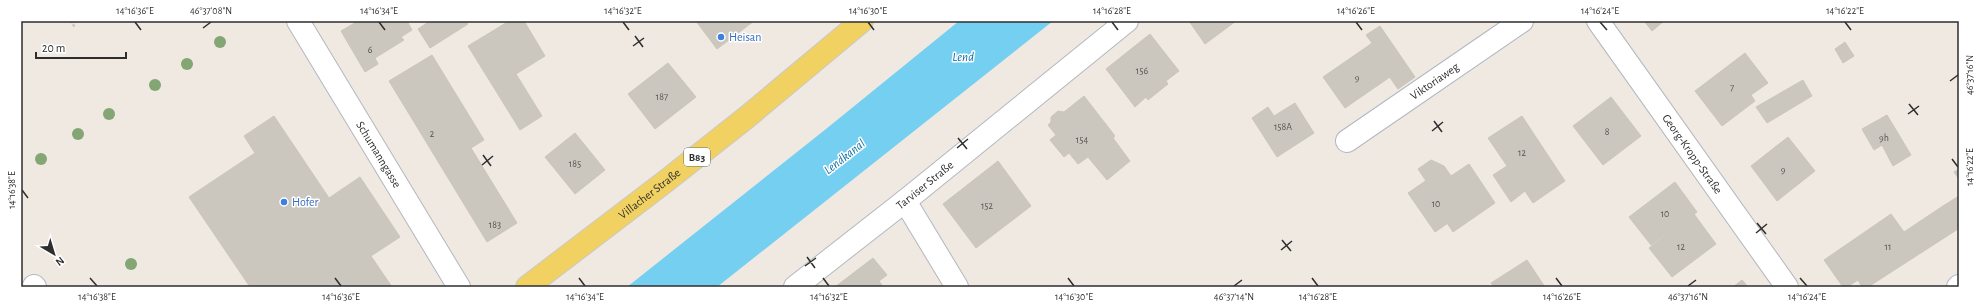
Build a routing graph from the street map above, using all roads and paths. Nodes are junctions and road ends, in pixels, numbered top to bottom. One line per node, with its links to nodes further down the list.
1 (73, 21): 7 (path)
2 (298, 21): 10 (street, Schumanngasse)
3 (862, 21): 11 (main road, Villacher Straße / B83)
4 (1127, 21): 9 (street, Tarviser Straße)
5 (1522, 21): 8 (street, Viktoriaweg)
6 (1598, 21): 14 (street, Georg-Kropp-Straße)
7 (75, 28)
8 (1347, 140)
9 (905, 201): 12 (street, Tarviser Straße); 13 (street)
10 (459, 287)
11 (527, 287)
12 (796, 287)
13 (957, 287)
14 (1787, 287)

